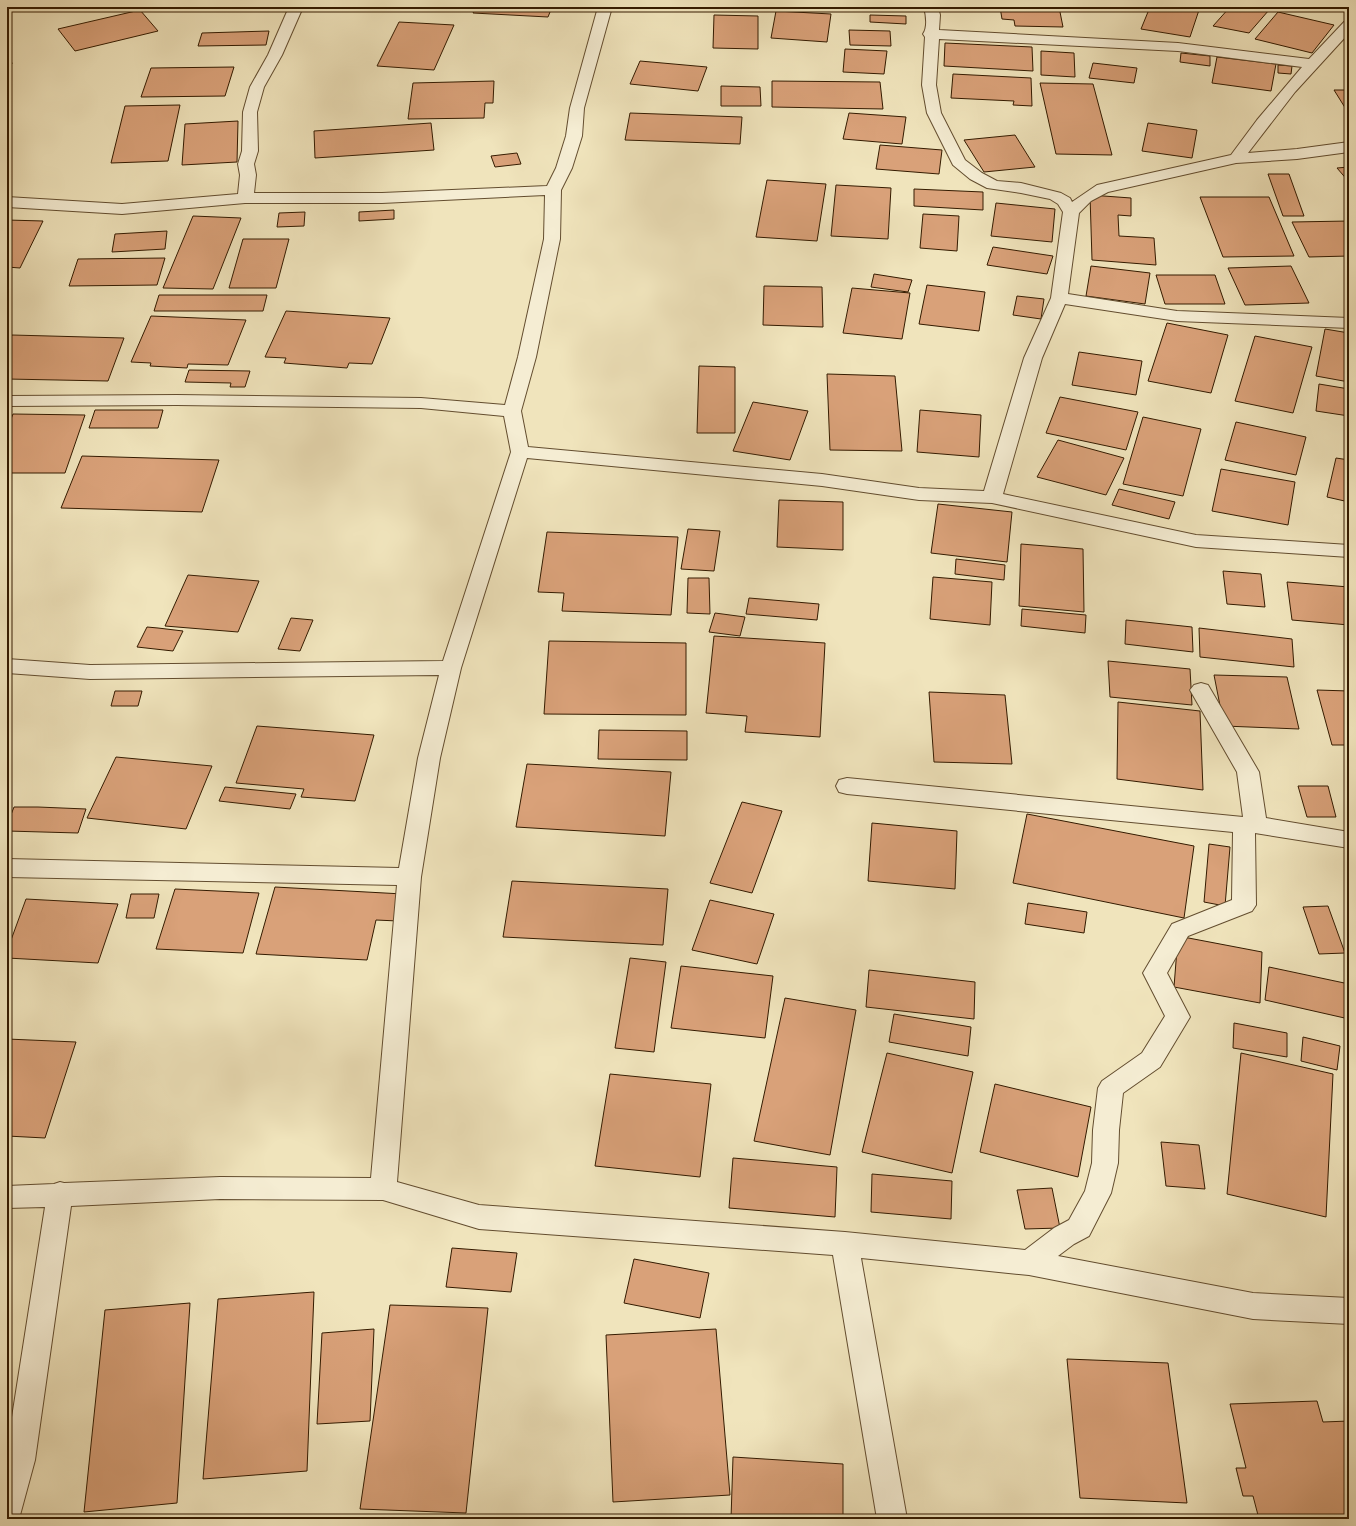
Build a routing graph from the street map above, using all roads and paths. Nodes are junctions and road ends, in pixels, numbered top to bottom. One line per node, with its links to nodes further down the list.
1 (296, 7): 10 (street)
2 (605, 7): 9 (street)
3 (931, 7): 5 (street)
4 (1349, 25): 6 (street)
5 (930, 34): 6 (street); 12 (street)
6 (1312, 64): 8 (street)
7 (1349, 147): 8 (street)
8 (1236, 158): 12 (street)
9 (553, 190): 10 (street); 16 (street)
10 (245, 198): 11 (street)
11 (7, 202)
12 (1071, 205): 13 (street)
13 (1059, 298): 14 (street); 18 (street)
14 (1349, 323)
15 (7, 401): 16 (street)
16 (512, 411): 17 (street)
17 (520, 452): 18 (street); 21 (street)
18 (992, 497): 19 (street)
19 (1349, 551)
20 (7, 666): 21 (street)
21 (451, 668): 27 (street)
22 (1201, 690): 24 (street)
23 (847, 786): 24 (street)
24 (1250, 825): 25 (street); 32 (street)
25 (1349, 840)
26 (7, 868): 27 (street)
27 (409, 877): 28 (street)
28 (383, 1189): 29 (street); 31 (street)
29 (60, 1193): 30 (street); 34 (street)
30 (7, 1197)
31 (845, 1244): 32 (street); 35 (street)
32 (1029, 1263): 33 (street)
33 (1349, 1311)
34 (7, 1511)
35 (892, 1519)

